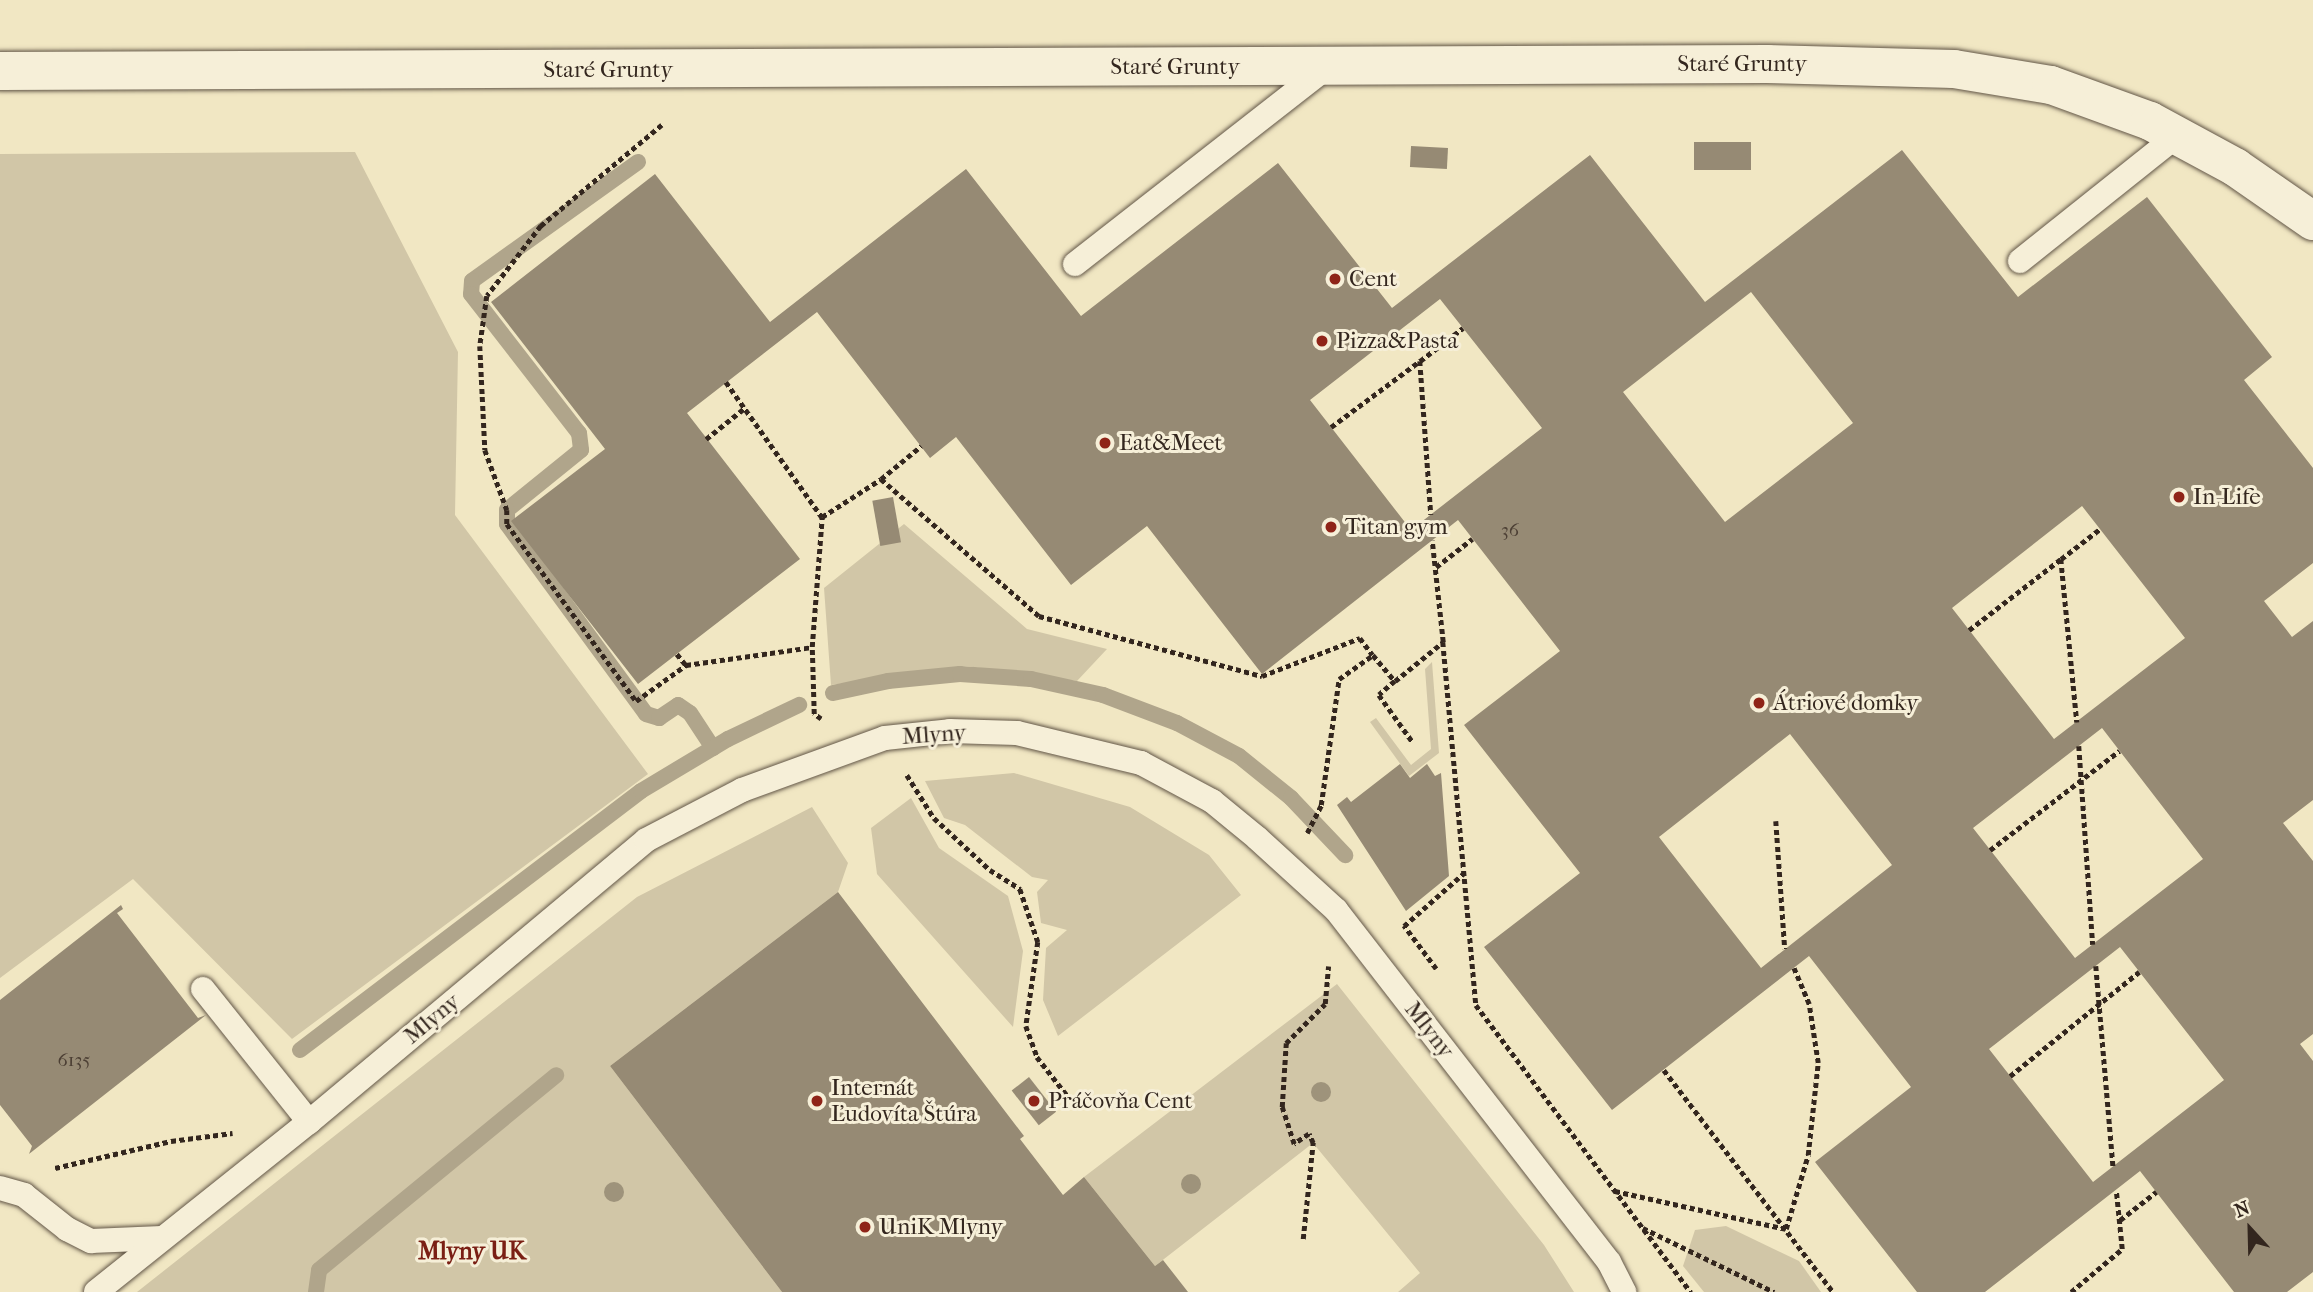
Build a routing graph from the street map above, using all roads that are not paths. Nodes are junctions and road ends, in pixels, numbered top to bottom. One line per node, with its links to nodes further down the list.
1 (1328, 66): 2 (street, Staré Grunty); 3 (street, Staré Grunty); 6 (lane)
2 (0, 71)
3 (2179, 134): 4 (street, Staré Grunty); 5 (lane)
4 (2313, 221)
5 (2020, 261)
6 (1075, 264)
7 (202, 989): 8 (lane)
8 (309, 1122): 10 (lane, Mlyny); 12 (lane, Mlyny)
9 (0, 1188): 10 (lane)
10 (162, 1238): 11 (lane, Mlyny)
11 (96, 1292)
12 (1624, 1292)

